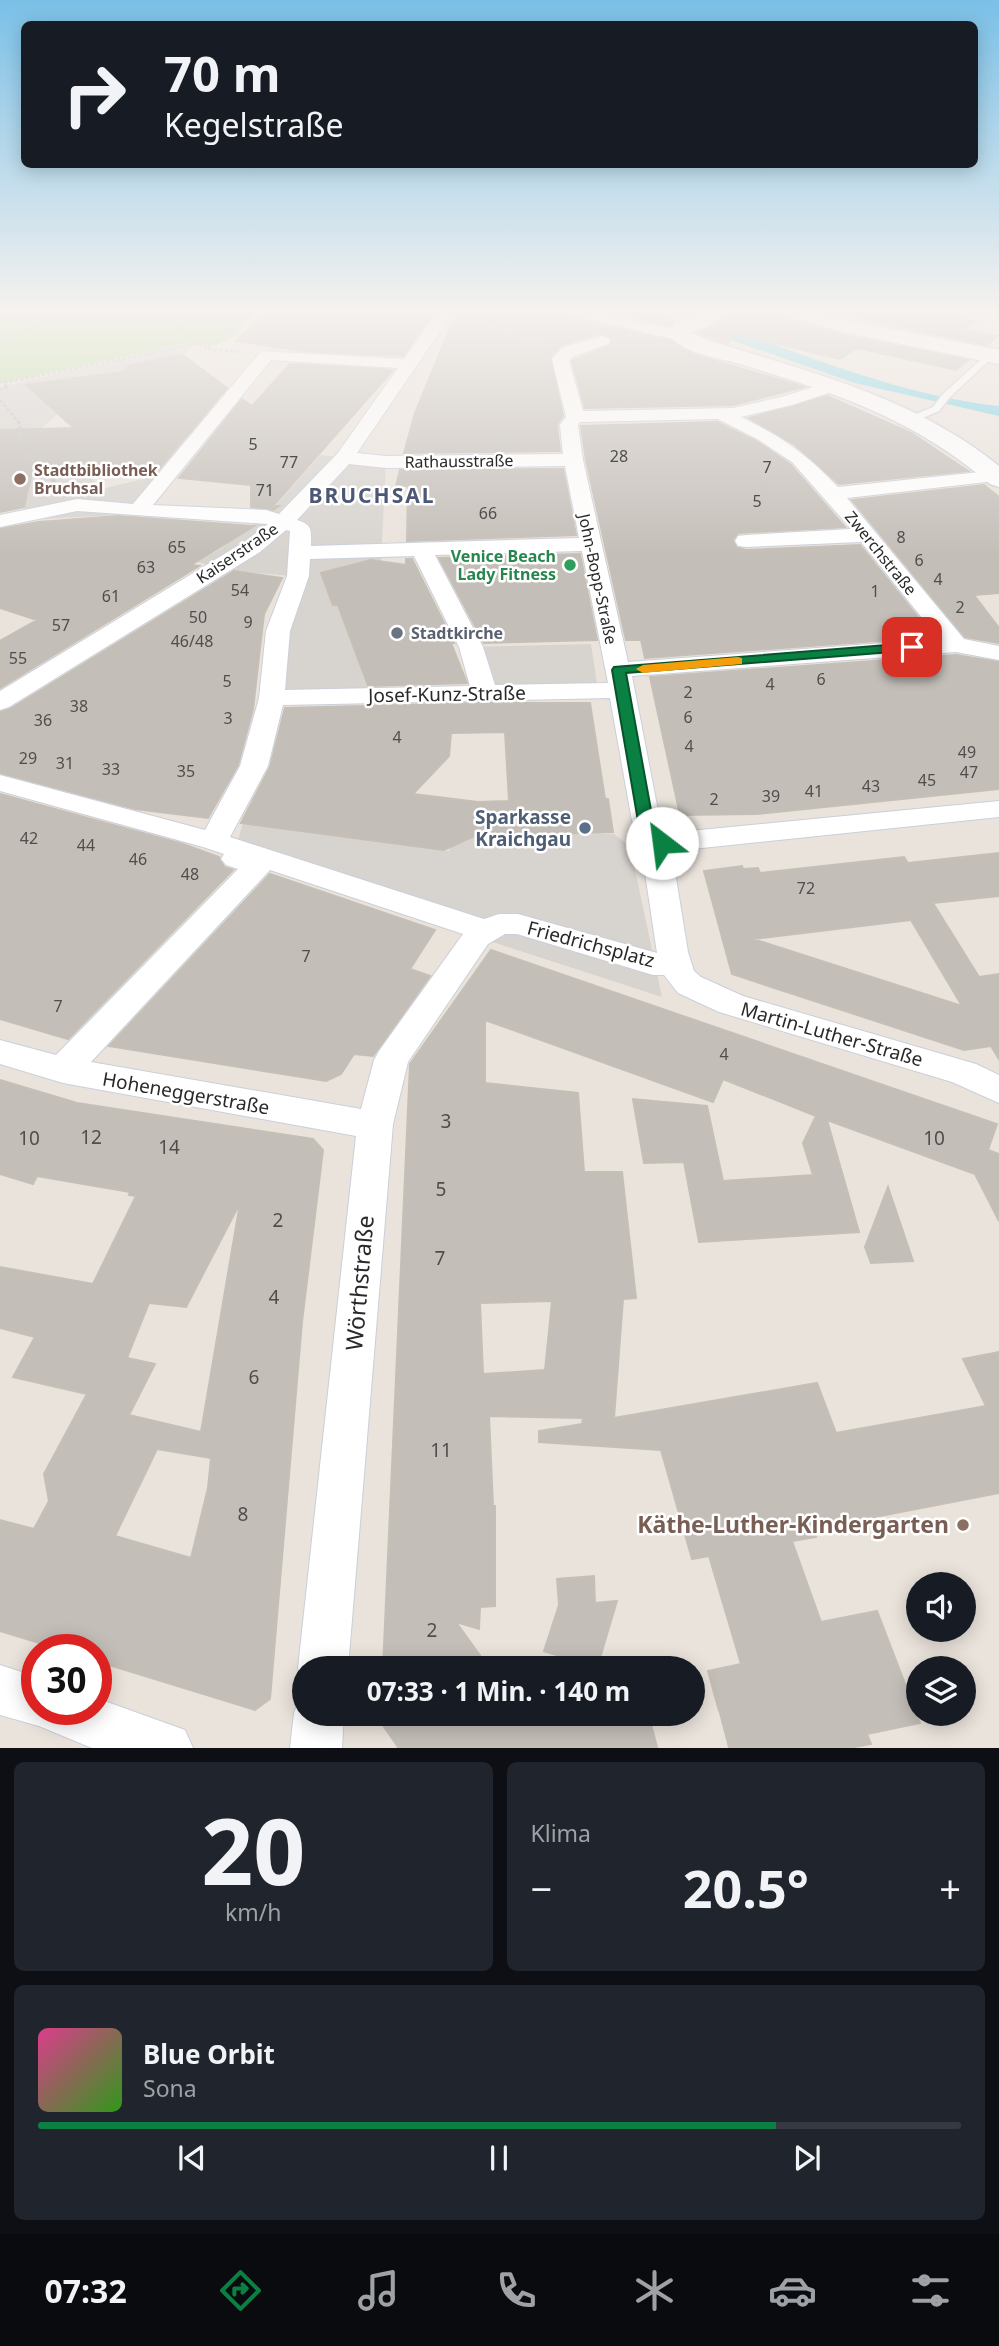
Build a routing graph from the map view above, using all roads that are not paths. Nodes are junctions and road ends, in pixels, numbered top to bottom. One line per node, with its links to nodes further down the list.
1 (236, 393): 14 (street)
2 (389, 393): 10 (street, Kaiserstraße)
3 (569, 393): 8 (street, John-Bopp-Straße)
4 (812, 393): 7 (street)
5 (848, 393): 9 (street)
6 (950, 393): 9 (lane)
7 (722, 414): 8 (street); 13 (street, Zwerchstraße)
8 (575, 416): 11 (street, John-Bopp-Straße)
9 (912, 419): 12 (street)
10 (344, 458): 11 (street, Rathausstraße); 16 (street, Kaiserstraße)
11 (573, 460): 19 (street, John-Bopp-Straße)
12 (997, 477): 13 (street, Zwerchstraße)
13 (833, 494): 17 (street, Zwerchstraße)
14 (138, 511): 15 (street); 16 (street)
15 (0, 521)
16 (283, 522): 21 (street); 27 (street, Kaiserstraße)
17 (864, 535): 18 (street); 22 (street, Zwerchstraße)
18 (746, 541)
19 (589, 544): 20 (street); 24 (street, John-Bopp-Straße)
20 (421, 549): 21 (street); 25 (street)
21 (299, 565): 26 (street)
22 (956, 645): 23 (street, Josef-Kunz-Straße); 24 (street, Josef-Kunz-Straße)
23 (999, 653)
24 (620, 680): 25 (street, Josef-Kunz-Straße); 30 (street, John-Bopp-Straße)
25 (485, 694): 26 (street, Josef-Kunz-Straße)
26 (272, 698): 31 (street)
27 (0, 702)
28 (0, 783): 31 (street)
29 (999, 809): 30 (street)
30 (662, 843): 33 (street, Friedrichsplatz)
31 (224, 846): 32 (street, Friedrichsplatz); 35 (street)
32 (485, 930): 33 (street, Friedrichsplatz); 37 (street, Wörthstraße)
33 (676, 965): 36 (street, Martin-Luther-Straße)
34 (0, 1052): 35 (street, Hoheneggerstraße)
35 (64, 1070): 37 (street, Hoheneggerstraße)
36 (999, 1090)
37 (375, 1124): 38 (street, Wörthstraße)
38 (324, 1656)
39 (0, 1690): 40 (street)
40 (21, 1697)
41 (101, 1725): 43 (street)
42 (318, 1726): 44 (street)
43 (167, 1748)
44 (316, 1748)

